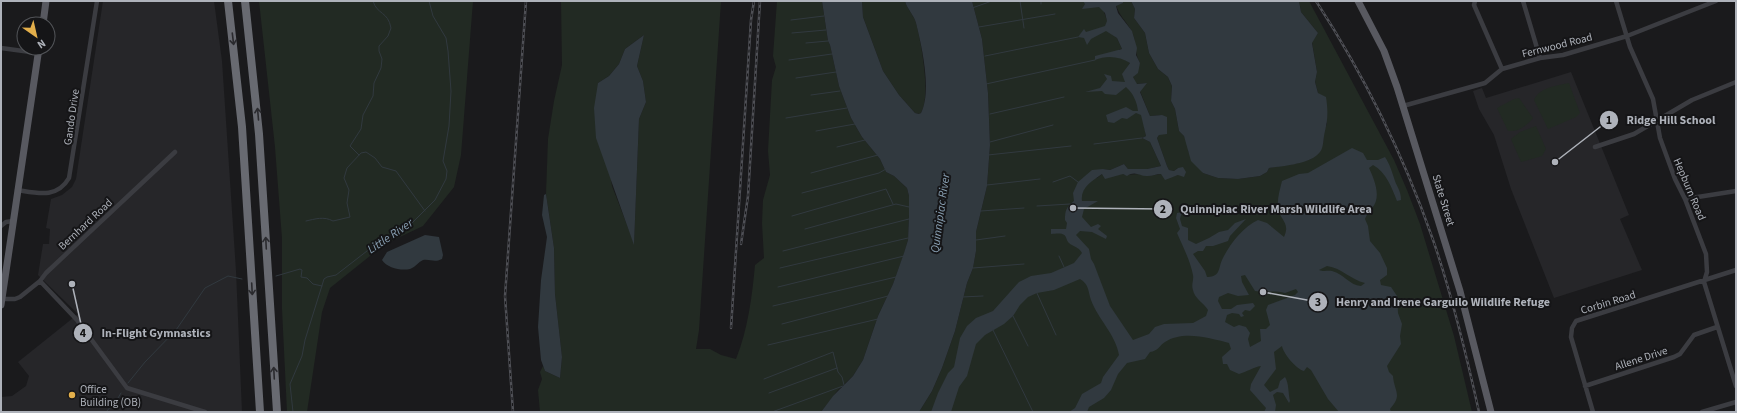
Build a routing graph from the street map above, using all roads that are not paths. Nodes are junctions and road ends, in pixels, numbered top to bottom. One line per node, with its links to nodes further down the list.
1 (46, 1): 10 (main road)
2 (97, 1): 22 (street, Gando Drive)
3 (228, 1): 36 (highway, one-way to 36)
4 (245, 1): 37 (highway, one-way to 4)
5 (1358, 1): 18 (main road, State Street)
6 (1475, 1): 16 (street)
7 (1523, 1): 15 (street)
8 (1616, 1): 11 (street, Hepburn Road)
9 (1716, 1): 11 (street, Fernwood Road)
10 (43, 16)
11 (1627, 36): 15 (street, Fernwood Road); 19 (street, Hepburn Road)
12 (1, 48): 13 (street)
13 (16, 49)
14 (38, 56): 22 (main road)
15 (1540, 58): 16 (street, Fernwood Road)
16 (1502, 69): 18 (street, Fernwood Road)
17 (1736, 82): 19 (street)
18 (1403, 106): 38 (main road, State Street)
19 (1658, 121): 20 (street); 24 (street, Hepburn Road)
20 (1595, 147)
21 (175, 152): 28 (street, Bernhard Road)
22 (18, 190): 25 (main road)
23 (1736, 191): 24 (street)
24 (1685, 199): 29 (street, Hepburn Road)
25 (13, 221): 26 (street); 30 (main road)
26 (1, 226)
27 (1736, 270): 29 (street, Corbin Road)
28 (40, 281): 30 (street, Bernhard Road); 35 (street)
29 (1704, 282): 31 (street, Hepburn Road); 32 (street, Corbin Road)
30 (2, 302)
31 (1717, 328): 32 (street, Allene Drive); 33 (street, Hepburn Road)
32 (1585, 386): 39 (street, Corbin Road)
33 (1736, 386)
34 (1736, 402): 40 (street)
35 (205, 412)
36 (260, 412)
37 (277, 412)
38 (1491, 412)
39 (1593, 412)
40 (1702, 412)

